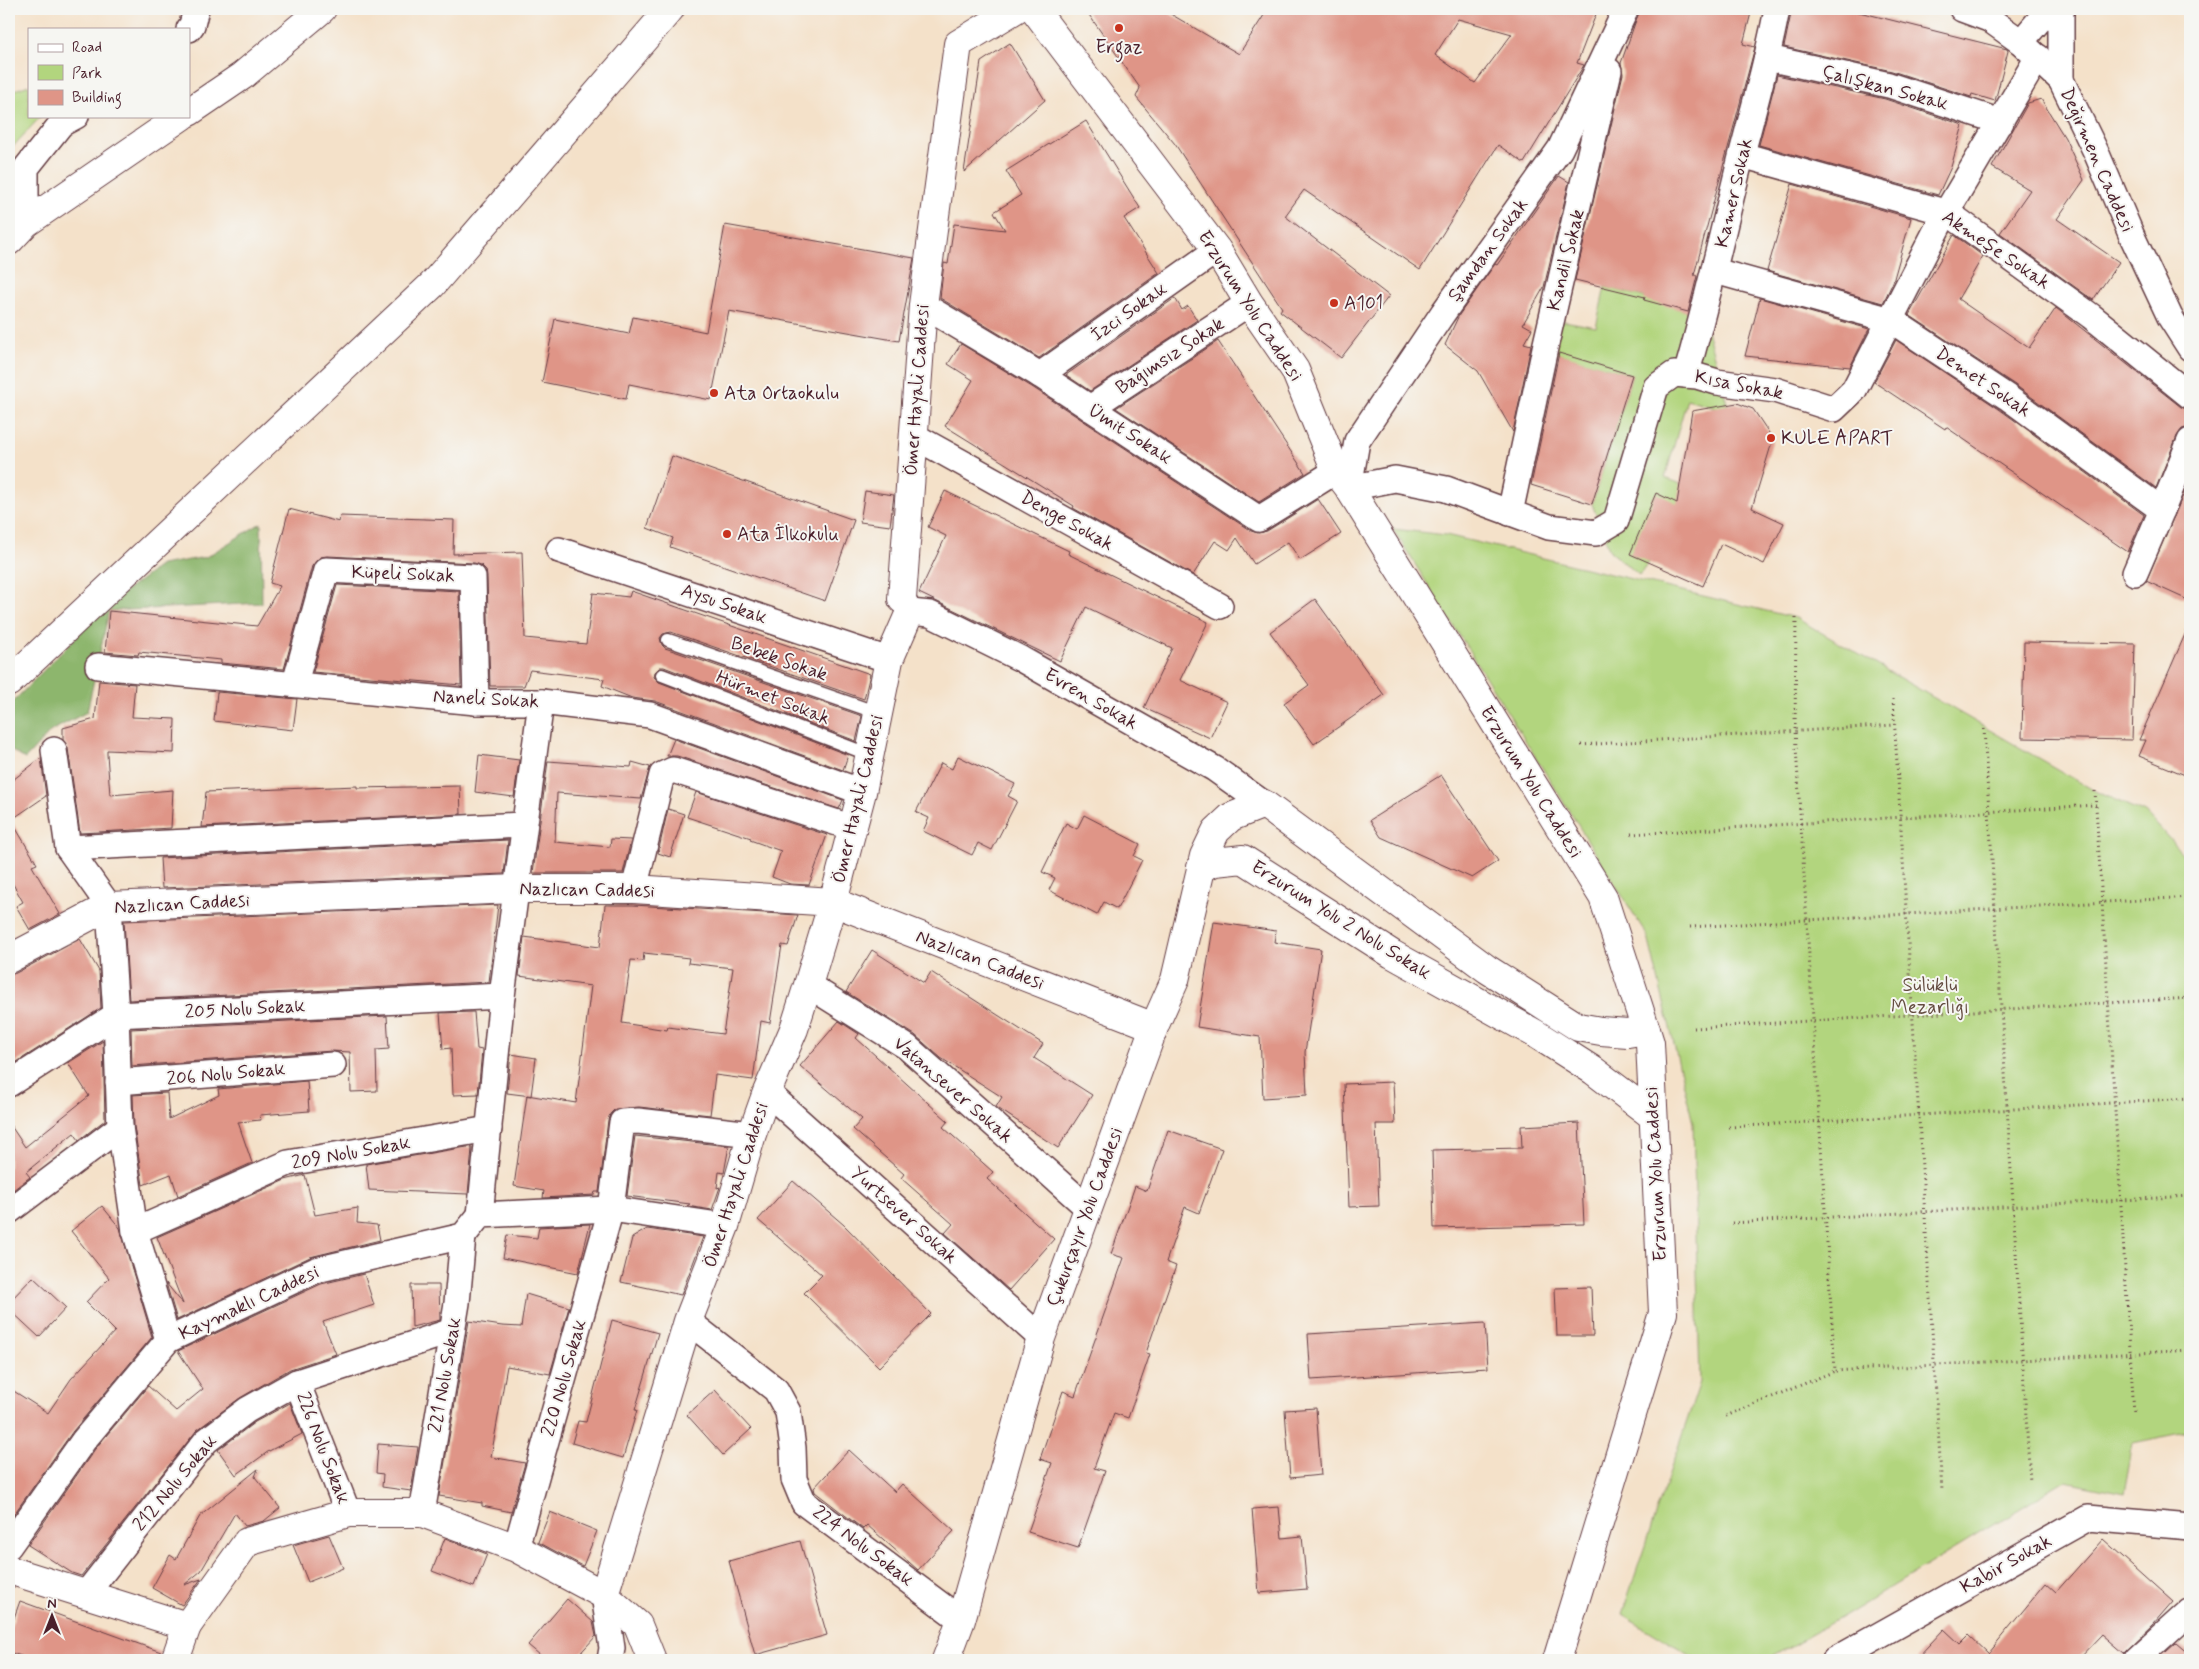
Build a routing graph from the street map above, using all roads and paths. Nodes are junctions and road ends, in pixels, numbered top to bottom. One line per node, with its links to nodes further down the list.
1 (196, 9): 11 (street)
2 (322, 9): 15 (street)
3 (670, 9): 46 (street)
4 (1016, 9): 25 (street, Ömer Hayali Caddesi)
5 (1034, 9): 22 (street, Erzurum Yolu Caddesi)
6 (1627, 9): 34 (street, Şamdan Sokak); 36 (street, Kandil Sokak)
7 (1777, 9): 13 (street, Kamer Sokak)
8 (1962, 9): 12 (street, Değirmen Caddesi)
9 (2049, 9): 12 (street, Kısa Sokak)
10 (2061, 9): 14 (street)
11 (190, 28)
12 (2030, 49): 14 (street, Değirmen Caddesi); 18 (street, Kısa Sokak)
13 (1768, 58): 18 (street, Çalışkan Sokak); 19 (street, Kamer Sokak)
14 (2061, 80): 27 (street, Değirmen Caddesi)
15 (190, 111)
16 (72, 118): 21 (street)
17 (179, 118): 21 (street)
18 (2001, 122): 20 (street, Kısa Sokak)
19 (1742, 156): 20 (street, Akmeşe Sokak); 23 (street, Kamer Sokak)
20 (1948, 213): 26 (street, Kısa Sokak); 30 (street, Akmeşe Sokak)
21 (17, 232)
22 (1217, 250): 24 (street, Erzurum Yolu Caddesi); 28 (street, İzci Sokak)
23 (1715, 271): 26 (street, Demet Sokak); 29 (street, Kamer Sokak)
24 (1250, 303): 31 (street, Bağımsız Sokak); 34 (street, Erzurum Yolu Caddesi)
25 (923, 305): 28 (street, Ümit Sokak); 32 (street, Ömer Hayali Caddesi)
26 (1892, 320): 29 (street, Kısa Sokak); 35 (street, Demet Sokak)
27 (2190, 348)
28 (1040, 375): 31 (street, Ümit Sokak)
29 (1686, 375): 36 (street, Kısa Sokak)
30 (2190, 396)
31 (1090, 408): 34 (street, Ümit Sokak)
32 (914, 436): 39 (street, Ömer Hayali Caddesi); 40 (street, Denge Sokak)
33 (2190, 441): 35 (street)
34 (1342, 480): 36 (street, Kısa Sokak); 93 (street, Erzurum Yolu Caddesi)
35 (2162, 510): 38 (street)
36 (1510, 513)
37 (559, 550): 43 (street, Aysu Sokak)
38 (2135, 573)
39 (906, 606): 43 (street, Ömer Hayali Caddesi); 60 (street, Evren Sokak)
40 (1220, 606)
41 (1796, 618): 54 (path)
42 (668, 640): 51 (lane, Bebek Sokak)
43 (889, 660): 51 (street, Ömer Hayali Caddesi)
44 (98, 666): 47 (street, Naneli Sokak)
45 (662, 675): 57 (lane, Hürmet Sokak)
46 (9, 682)
47 (295, 683): 49 (street, Naneli Sokak); 49 (street, Küpeli Sokak)
48 (1894, 699): 52 (path)
49 (476, 702): 50 (street, Naneli Sokak)
50 (541, 702): 59 (street, Naneli Sokak); 65 (street)
51 (878, 713): 57 (street, Ömer Hayali Caddesi)
52 (1895, 725): 54 (path); 63 (path)
53 (1984, 729): 62 (path)
54 (1795, 732): 55 (path); 64 (path)
55 (1581, 745)
56 (54, 750): 68 (street)
57 (870, 755): 59 (street, Ömer Hayali Caddesi)
58 (2095, 791): 61 (path)
59 (862, 792): 66 (street, Ömer Hayali Caddesi)
60 (1264, 804): 69 (street, Çukurçayır Yolu Caddesi); 81 (street, Erzurum Yolu 2 Nolu Sokak)
61 (2096, 806): 62 (path); 74 (path)
62 (1990, 812): 63 (path); 76 (path)
63 (1901, 817): 64 (path); 77 (path)
64 (1801, 823): 67 (path); 78 (path)
65 (523, 824): 68 (street); 71 (street)
66 (853, 828): 70 (street); 73 (street, Ömer Hayali Caddesi)
67 (1632, 834)
68 (68, 848): 75 (street)
69 (1201, 868): 83 (street, Erzurum Yolu 2 Nolu Sokak); 91 (street, Çukurçayır Yolu Caddesi)
70 (634, 888): 71 (street, Nazlıcan Caddesi); 73 (street, Nazlıcan Caddesi)
71 (516, 889): 75 (street, Nazlıcan Caddesi); 84 (street)
72 (2190, 897): 74 (path)
73 (833, 902): 82 (street, Ömer Hayali Caddesi); 91 (street, Nazlıcan Caddesi)
74 (2102, 902): 76 (path); 86 (path)
75 (109, 906): 80 (street, Nazlıcan Caddesi); 89 (street)
76 (1995, 909): 77 (path); 87 (path)
77 (1906, 914): 78 (path); 88 (path)
78 (1807, 921): 79 (path); 90 (path)
79 (1690, 928)
80 (9, 959)
81 (1475, 961): 83 (street, Erzurum Yolu 2 Nolu Sokak); 93 (street, Erzurum Yolu 2 Nolu Sokak)
82 (808, 986): 97 (street, Ömer Hayali Caddesi); 111 (street, Vatansever Sokak)
83 (1452, 987): 102 (street, Erzurum Yolu 2 Nolu Sokak)
84 (502, 996): 89 (street, 205 Nolu Sokak); 106 (street)
85 (2190, 998): 86 (path)
86 (2108, 1002): 87 (path); 99 (path)
87 (2002, 1009): 88 (path); 100 (path)
88 (1913, 1014): 90 (path); 101 (path)
89 (116, 1015): 95 (street); 96 (street, 205 Nolu Sokak)
90 (1813, 1020): 92 (path); 103 (path)
91 (1154, 1028): 111 (street, Çukurçayır Yolu Caddesi)
92 (1694, 1028)
93 (1646, 1030): 102 (street, Erzurum Yolu Caddesi)
94 (333, 1065): 95 (street, 206 Nolu Sokak)
95 (118, 1082): 105 (street)
96 (9, 1084)
97 (766, 1092): 107 (street, Ömer Hayali Caddesi); 123 (street, Yurtsever Sokak)
98 (2190, 1098): 99 (path)
99 (2115, 1103): 100 (path); 109 (path)
100 (2008, 1110): 101 (path); 110 (path)
101 (1919, 1115): 103 (path); 114 (path)
102 (1653, 1116): 150 (street, Erzurum Yolu Caddesi)
103 (1819, 1121): 104 (path); 116 (path)
104 (1728, 1126)
105 (120, 1127): 113 (street); 119 (street)
106 (489, 1129): 115 (street); 119 (street, 209 Nolu Sokak)
107 (752, 1134): 112 (street, 220 Nolu Sokak); 118 (street, Ömer Hayali Caddesi)
108 (2190, 1196): 109 (path)
109 (2121, 1200): 110 (path); 126 (path)
110 (2014, 1206): 114 (path); 127 (path)
111 (1088, 1208): 123 (street, Çukurçayır Yolu Caddesi)
112 (611, 1209): 115 (street); 118 (street); 139 (street, 220 Nolu Sokak)
113 (9, 1211)
114 (1925, 1212): 116 (path); 128 (path)
115 (480, 1215): 120 (street)
116 (1825, 1218): 117 (path); 129 (path)
117 (1732, 1224)
118 (725, 1226): 121 (street, Ömer Hayali Caddesi)
119 (135, 1231): 124 (street)
120 (463, 1236): 122 (street, 221 Nolu Sokak); 124 (street, Kaymaklı Caddesi)
121 (688, 1321): 142 (street, Ömer Hayali Caddesi); 144 (street, 224 Nolu Sokak)
122 (452, 1331): 130 (street, 212 Nolu Sokak); 136 (street, 221 Nolu Sokak)
123 (1041, 1338): 144 (street, Çukurçayır Yolu Caddesi)
124 (168, 1340): 138 (street, Kaymaklı Caddesi)
125 (2190, 1350): 126 (path)
126 (2130, 1354): 127 (path); 131 (path)
127 (2023, 1360): 128 (path); 133 (path)
128 (1934, 1365): 129 (path); 134 (path)
129 (1835, 1372): 132 (path)
130 (297, 1382): 135 (street, 226 Nolu Sokak); 141 (street, 212 Nolu Sokak)
131 (2134, 1413)
132 (1726, 1416)
133 (2030, 1482)
134 (1942, 1491)
135 (348, 1513): 136 (street); 145 (street)
136 (422, 1513): 139 (street)
137 (2190, 1527): 151 (street, Kabir Sokak)
138 (9, 1546)
139 (516, 1548): 142 (street)
140 (9, 1570): 141 (street)
141 (85, 1595): 145 (street)
142 (604, 1595): 147 (street); 148 (street)
143 (2190, 1611): 152 (street)
144 (961, 1620): 149 (street, Çukurçayır Yolu Caddesi)
145 (187, 1626): 146 (street)
146 (175, 1660)
147 (610, 1660)
148 (652, 1660)
149 (946, 1660)
150 (1557, 1660)
151 (1835, 1660)
152 (2136, 1660)

